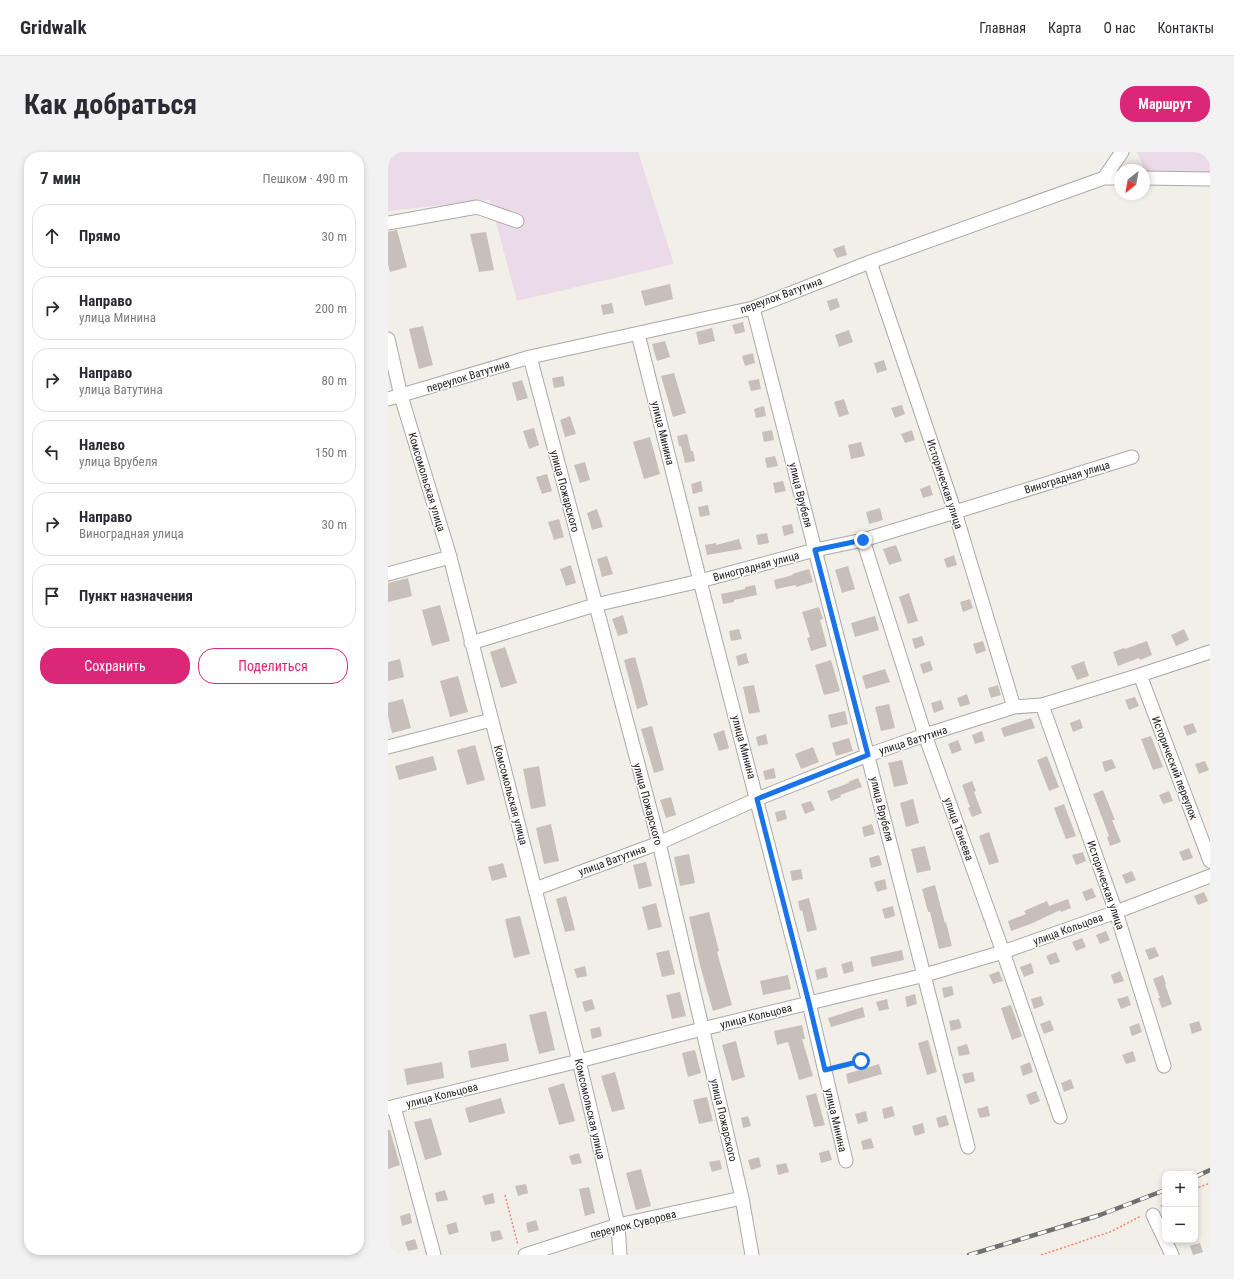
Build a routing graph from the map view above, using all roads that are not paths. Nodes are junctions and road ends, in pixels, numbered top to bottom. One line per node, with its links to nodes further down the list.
1 (1122, 152): 2 (street)
2 (1104, 178): 3 (street, переулок Ватутина); 8 (street, переулок Ватутина)
3 (1114, 178)
4 (1150, 178): 5 (street)
5 (1210, 179)
6 (517, 221): 7 (street)
7 (388, 223)
8 (870, 262): 9 (street, переулок Ватутина); 16 (street, Историческая улица)
9 (753, 308): 10 (street, переулок Ватутина); 18 (street, улица Врубеля)
10 (638, 334): 12 (street, переулок Ватутина); 21 (street, улица Минина)
11 (388, 339): 13 (street, Комсомольская улица)
12 (530, 357): 13 (street, переулок Ватутина); 22 (street, улица Пожарского)
13 (401, 396): 14 (street, переулок Ватутина); 19 (street, Комсомольская улица)
14 (388, 399)
15 (1132, 457): 16 (street, Виноградная улица)
16 (955, 512): 17 (street, Виноградная улица); 27 (street, Историческая улица)
17 (863, 540): 18 (street, Виноградная улица); 29 (street, улица Танеева)
18 (815, 550): 21 (street, Виноградная улица); 31 (street, улица Врубеля)
19 (450, 558): 20 (street); 23 (street, Комсомольская улица)
20 (388, 574)
21 (700, 581): 22 (street, Виноградная улица); 32 (street, улица Минина)
22 (595, 604): 23 (street, Виноградная улица); 33 (street, улица Пожарского)
23 (471, 643): 28 (street, Комсомольская улица)
24 (1210, 652): 25 (street, улица Ватутина)
25 (1140, 675): 26 (street, улица Ватутина); 34 (street, Исторический переулок)
26 (1042, 705): 27 (street, улица Ватутина); 37 (street, Историческая улица)
27 (1014, 708): 29 (street, улица Ватутина)
28 (491, 720): 30 (street); 36 (street, Комсомольская улица)
29 (925, 735): 31 (street, улица Ватутина); 38 (street, улица Танеева)
30 (388, 747)
31 (868, 755): 32 (street, улица Ватутина); 39 (street, улица Врубеля)
32 (757, 799): 33 (street, улица Ватутина); 40 (street, улица Минина)
33 (659, 843): 36 (street, улица Ватутина); 41 (street, улица Пожарского)
34 (1210, 861)
35 (1210, 876): 37 (street, улица Кольцова)
36 (535, 888): 42 (street, Комсомольская улица)
37 (1116, 912): 38 (street, улица Кольцова); 43 (street, Историческая улица)
38 (1003, 952): 39 (street, улица Кольцова); 45 (street, улица Танеева)
39 (925, 975): 40 (street, улица Кольцова); 46 (street, улица Врубеля)
40 (809, 1003): 41 (street, улица Кольцова); 47 (street, улица Минина)
41 (702, 1029): 42 (street, улица Кольцова); 48 (street, улица Пожарского)
42 (579, 1061): 44 (street, улица Кольцова); 50 (street, Комсомольская улица)
43 (1164, 1066)
44 (391, 1108): 52 (street)
45 (1060, 1117)
46 (968, 1147)
47 (846, 1161)
48 (742, 1198): 50 (street, переулок Суворова); 54 (street, улица Пожарского)
49 (1152, 1212): 55 (street)
50 (618, 1225): 51 (street, переулок Суворова); 53 (street, Комсомольская улица)
51 (522, 1251)
52 (434, 1255)
53 (620, 1255)
54 (752, 1255)
55 (1172, 1255)

